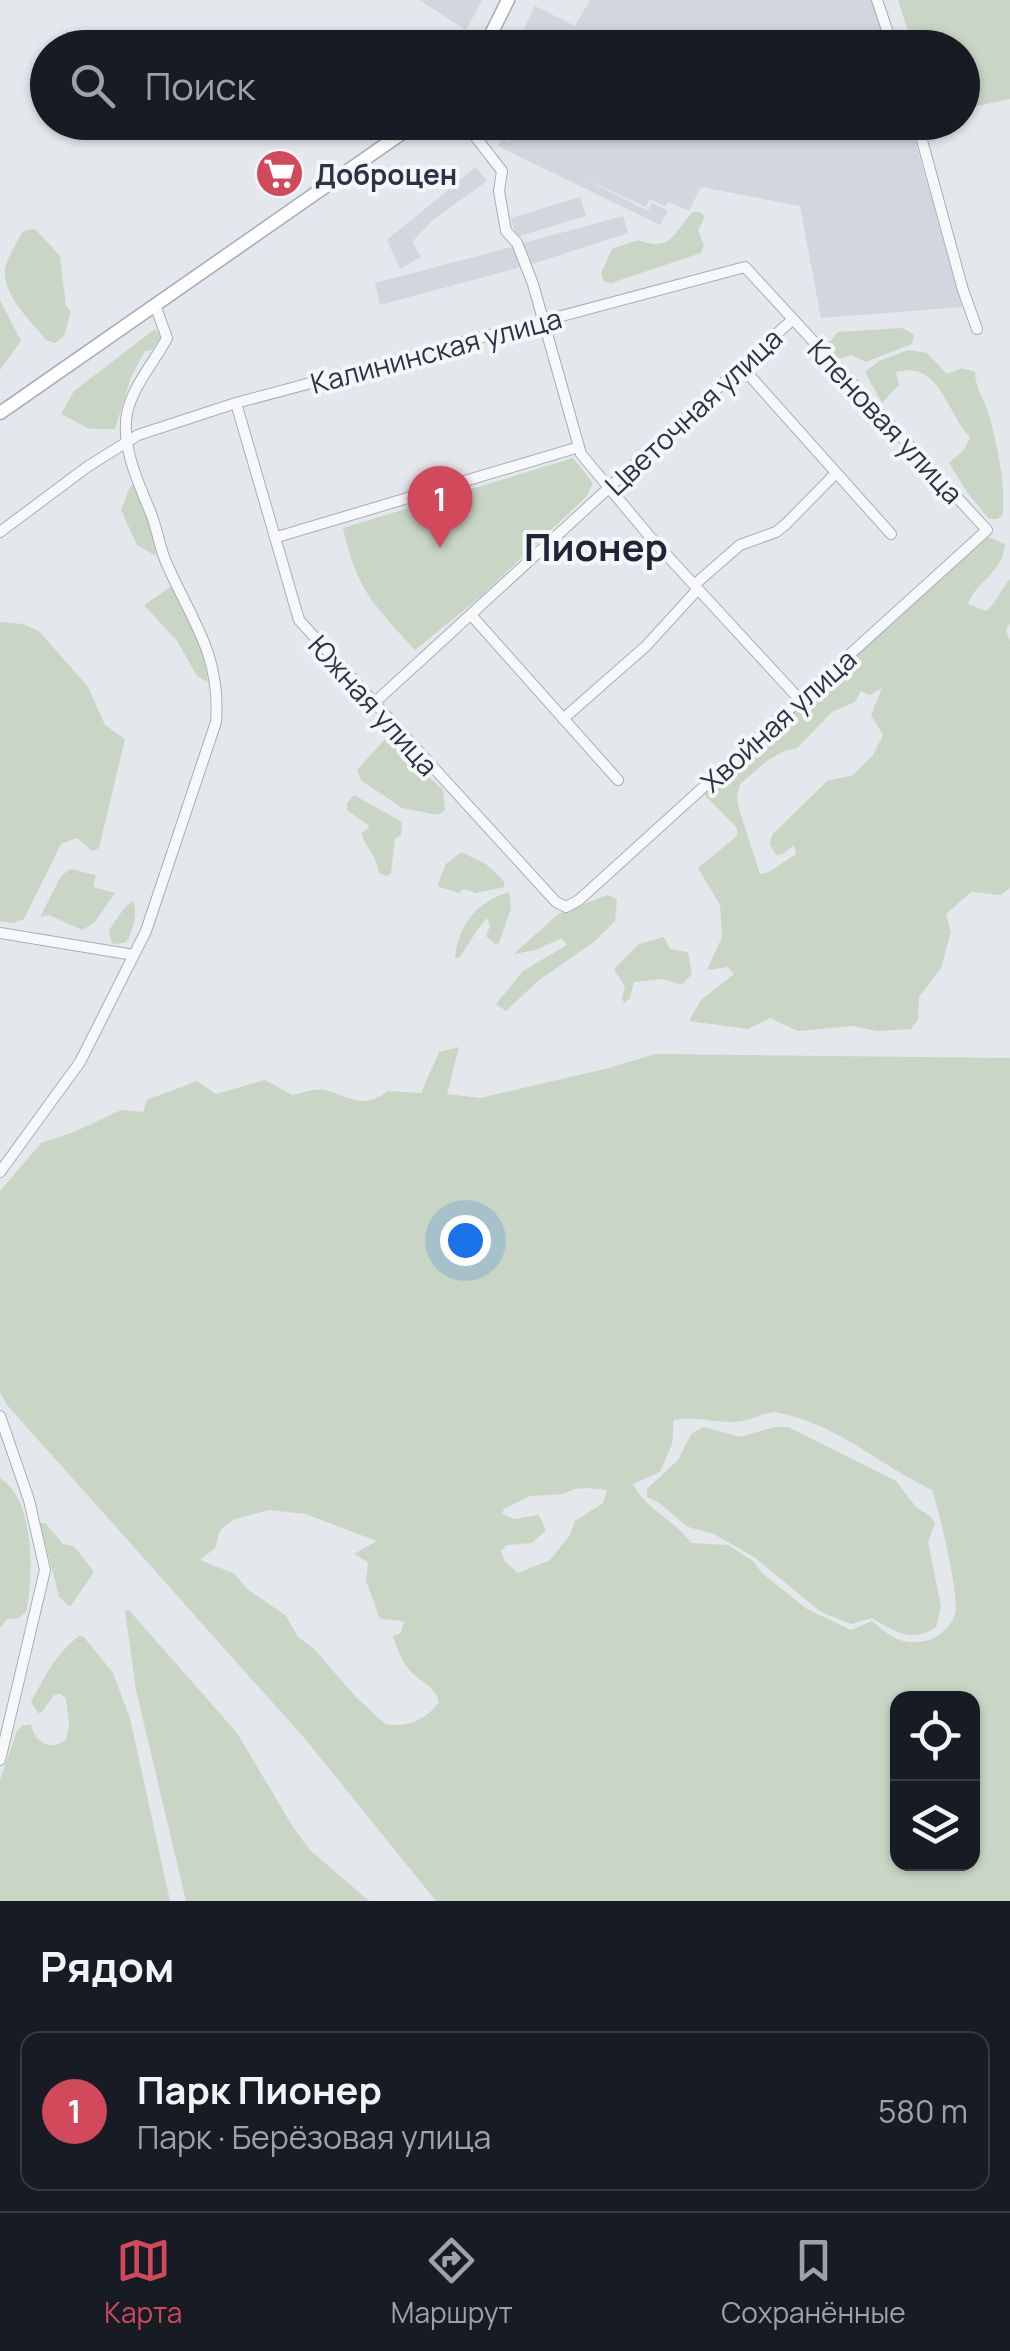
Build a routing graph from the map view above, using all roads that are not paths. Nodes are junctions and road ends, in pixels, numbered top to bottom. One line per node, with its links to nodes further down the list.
1 (508, 0): 3 (main road)
2 (877, 0): 4 (street)
3 (493, 30)
4 (886, 30)
5 (392, 140): 9 (main road)
6 (478, 140): 11 (street)
7 (922, 140): 12 (street)
8 (745, 267): 10 (street, Кленовая улица); 11 (street, Калининская улица)
9 (155, 305): 15 (main road); 16 (street)
10 (792, 320): 13 (street, Цветочная улица); 20 (street, Кленовая улица)
11 (545, 322): 14 (street, Калининская улица); 17 (street)
12 (978, 328)
13 (740, 365): 18 (street); 19 (street, Цветочная улица)
14 (236, 402): 16 (street, Калининская улица); 23 (street, Южная улица)
15 (0, 413)
16 (128, 440): 21 (street, Калининская улица); 32 (street)
17 (579, 447): 19 (street); 23 (street)
18 (836, 472): 22 (street); 24 (street)
19 (609, 488): 24 (street); 25 (street, Цветочная улица)
20 (986, 530): 26 (street, Хвойная улица)
21 (0, 532)
22 (891, 534)
23 (277, 537): 27 (street, Южная улица)
24 (696, 587): 26 (street); 28 (street)
25 (472, 616): 27 (street, Цветочная улица); 28 (street)
26 (801, 701): 30 (street, Хвойная улица)
27 (373, 704): 30 (street, Южная улица)
28 (563, 719): 29 (street)
29 (618, 780)
30 (566, 907)
31 (0, 933): 32 (street)
32 (134, 954): 33 (street)
33 (0, 1172)
34 (0, 1416): 35 (street)
35 (0, 1760)

